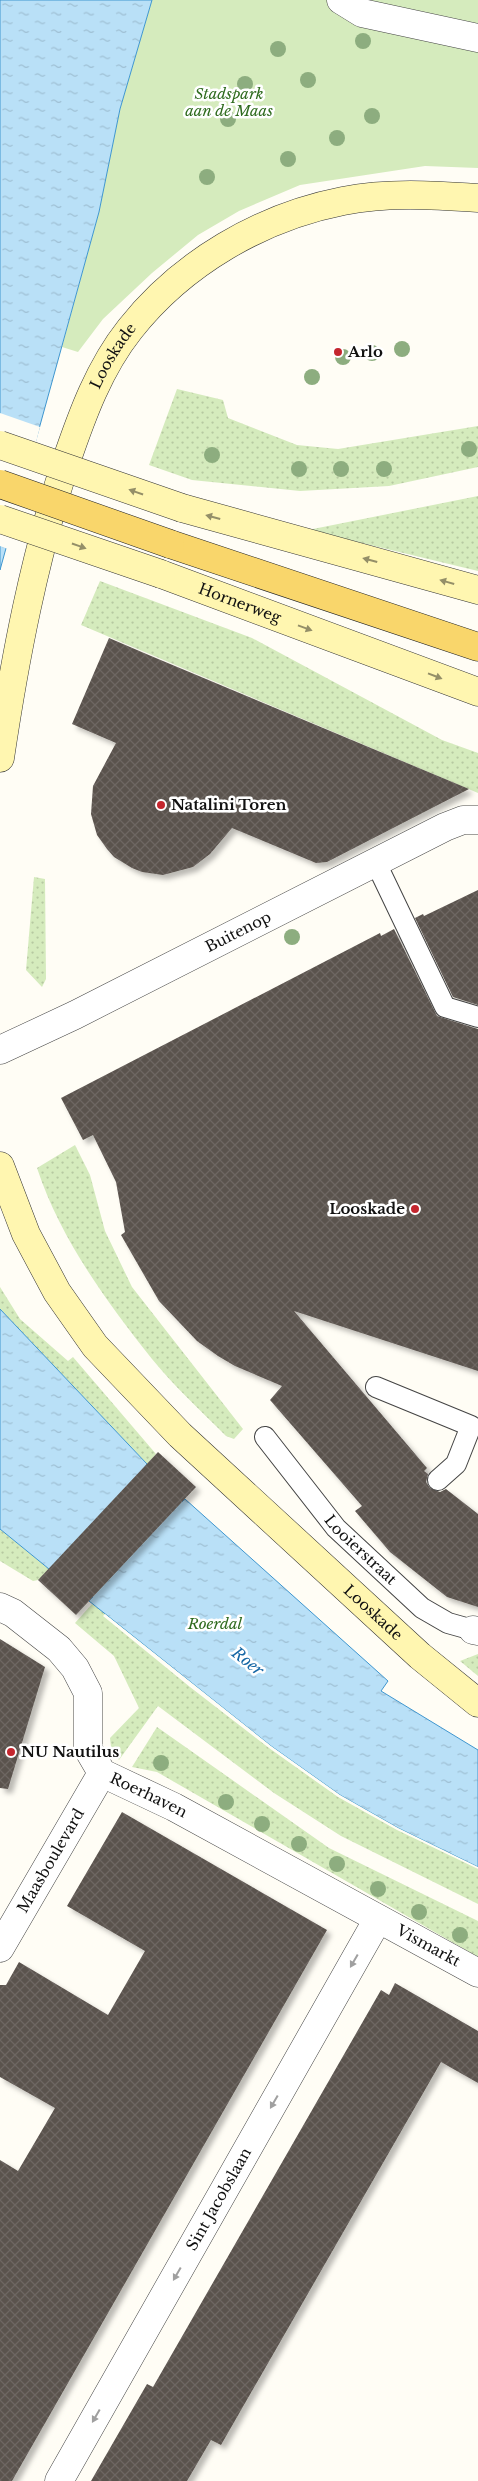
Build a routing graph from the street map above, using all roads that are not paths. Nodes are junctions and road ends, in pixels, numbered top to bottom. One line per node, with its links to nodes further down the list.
1 (341, 0): 2 (street)
2 (478, 38)
3 (478, 198): 10 (main road, Looskade)
4 (0, 445): 7 (main road, one-way to 4, bridge)
5 (0, 484): 8 (main road, bridge)
6 (0, 519): 9 (main road, Hornerweg, one-way to 9, bridge)
7 (478, 590)
8 (478, 648)
9 (478, 692)
10 (0, 758)
11 (478, 820): 12 (street, Buitenop)
12 (376, 863): 13 (lane); 14 (street, Buitenop)
13 (478, 1017)
14 (0, 1050)
15 (0, 1166): 21 (main road, Looskade)
16 (376, 1387): 18 (lane)
17 (265, 1437): 20 (lane, Looierstraat)
18 (438, 1480)
19 (0, 1607): 22 (street, Roerhaven)
20 (475, 1631)
21 (478, 1703)
22 (102, 1773): 23 (street, Roerhaven); 24 (street, Maasboulevard)
23 (378, 1919): 25 (street, Vismarkt); 26 (street, Sint Jacobslaan, one-way to 26)
24 (0, 1948)
25 (478, 1973)
26 (59, 2481)

